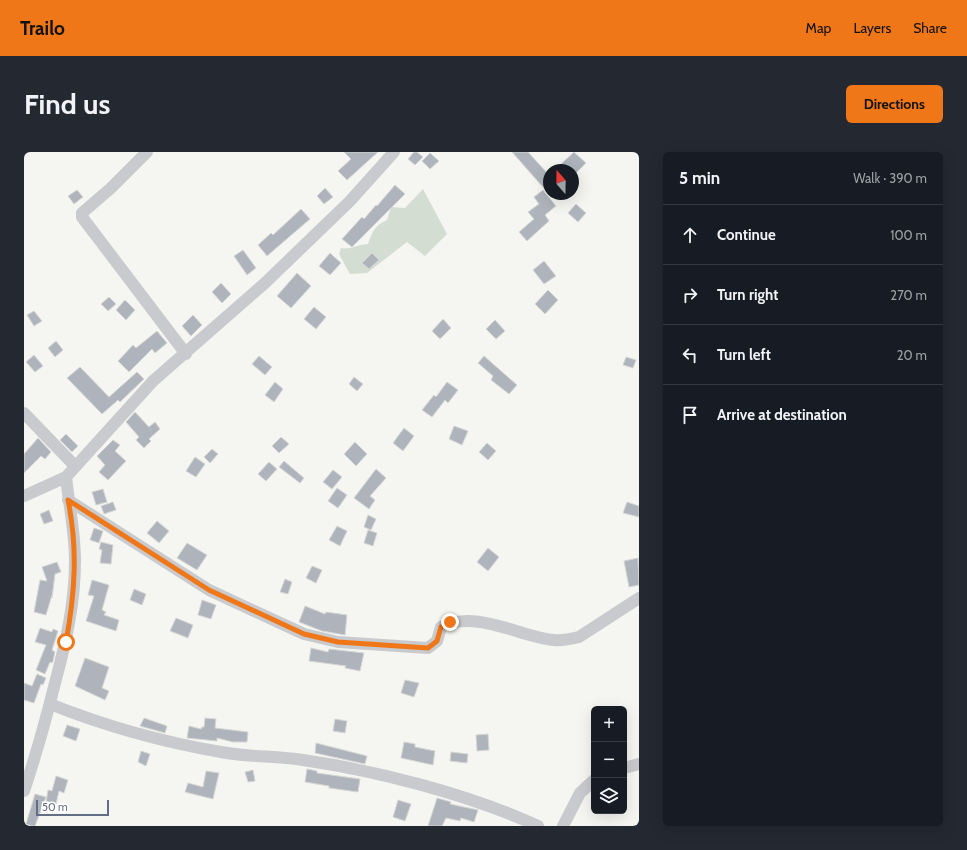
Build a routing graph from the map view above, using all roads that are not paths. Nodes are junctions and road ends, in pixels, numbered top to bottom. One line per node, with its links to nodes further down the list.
1 (146, 152): 3 (street)
2 (394, 152): 3 (street)
3 (186, 354): 5 (street)
4 (24, 413): 5 (street)
5 (75, 466): 6 (street)
6 (66, 477): 7 (street); 8 (street)
7 (24, 496)
8 (68, 500): 9 (street); 10 (street)
9 (639, 598)
10 (50, 704): 14 (street); 15 (street)
11 (639, 764): 12 (street)
12 (627, 767)
13 (591, 783): 16 (street)
14 (24, 791)
15 (538, 826)
16 (563, 826)

